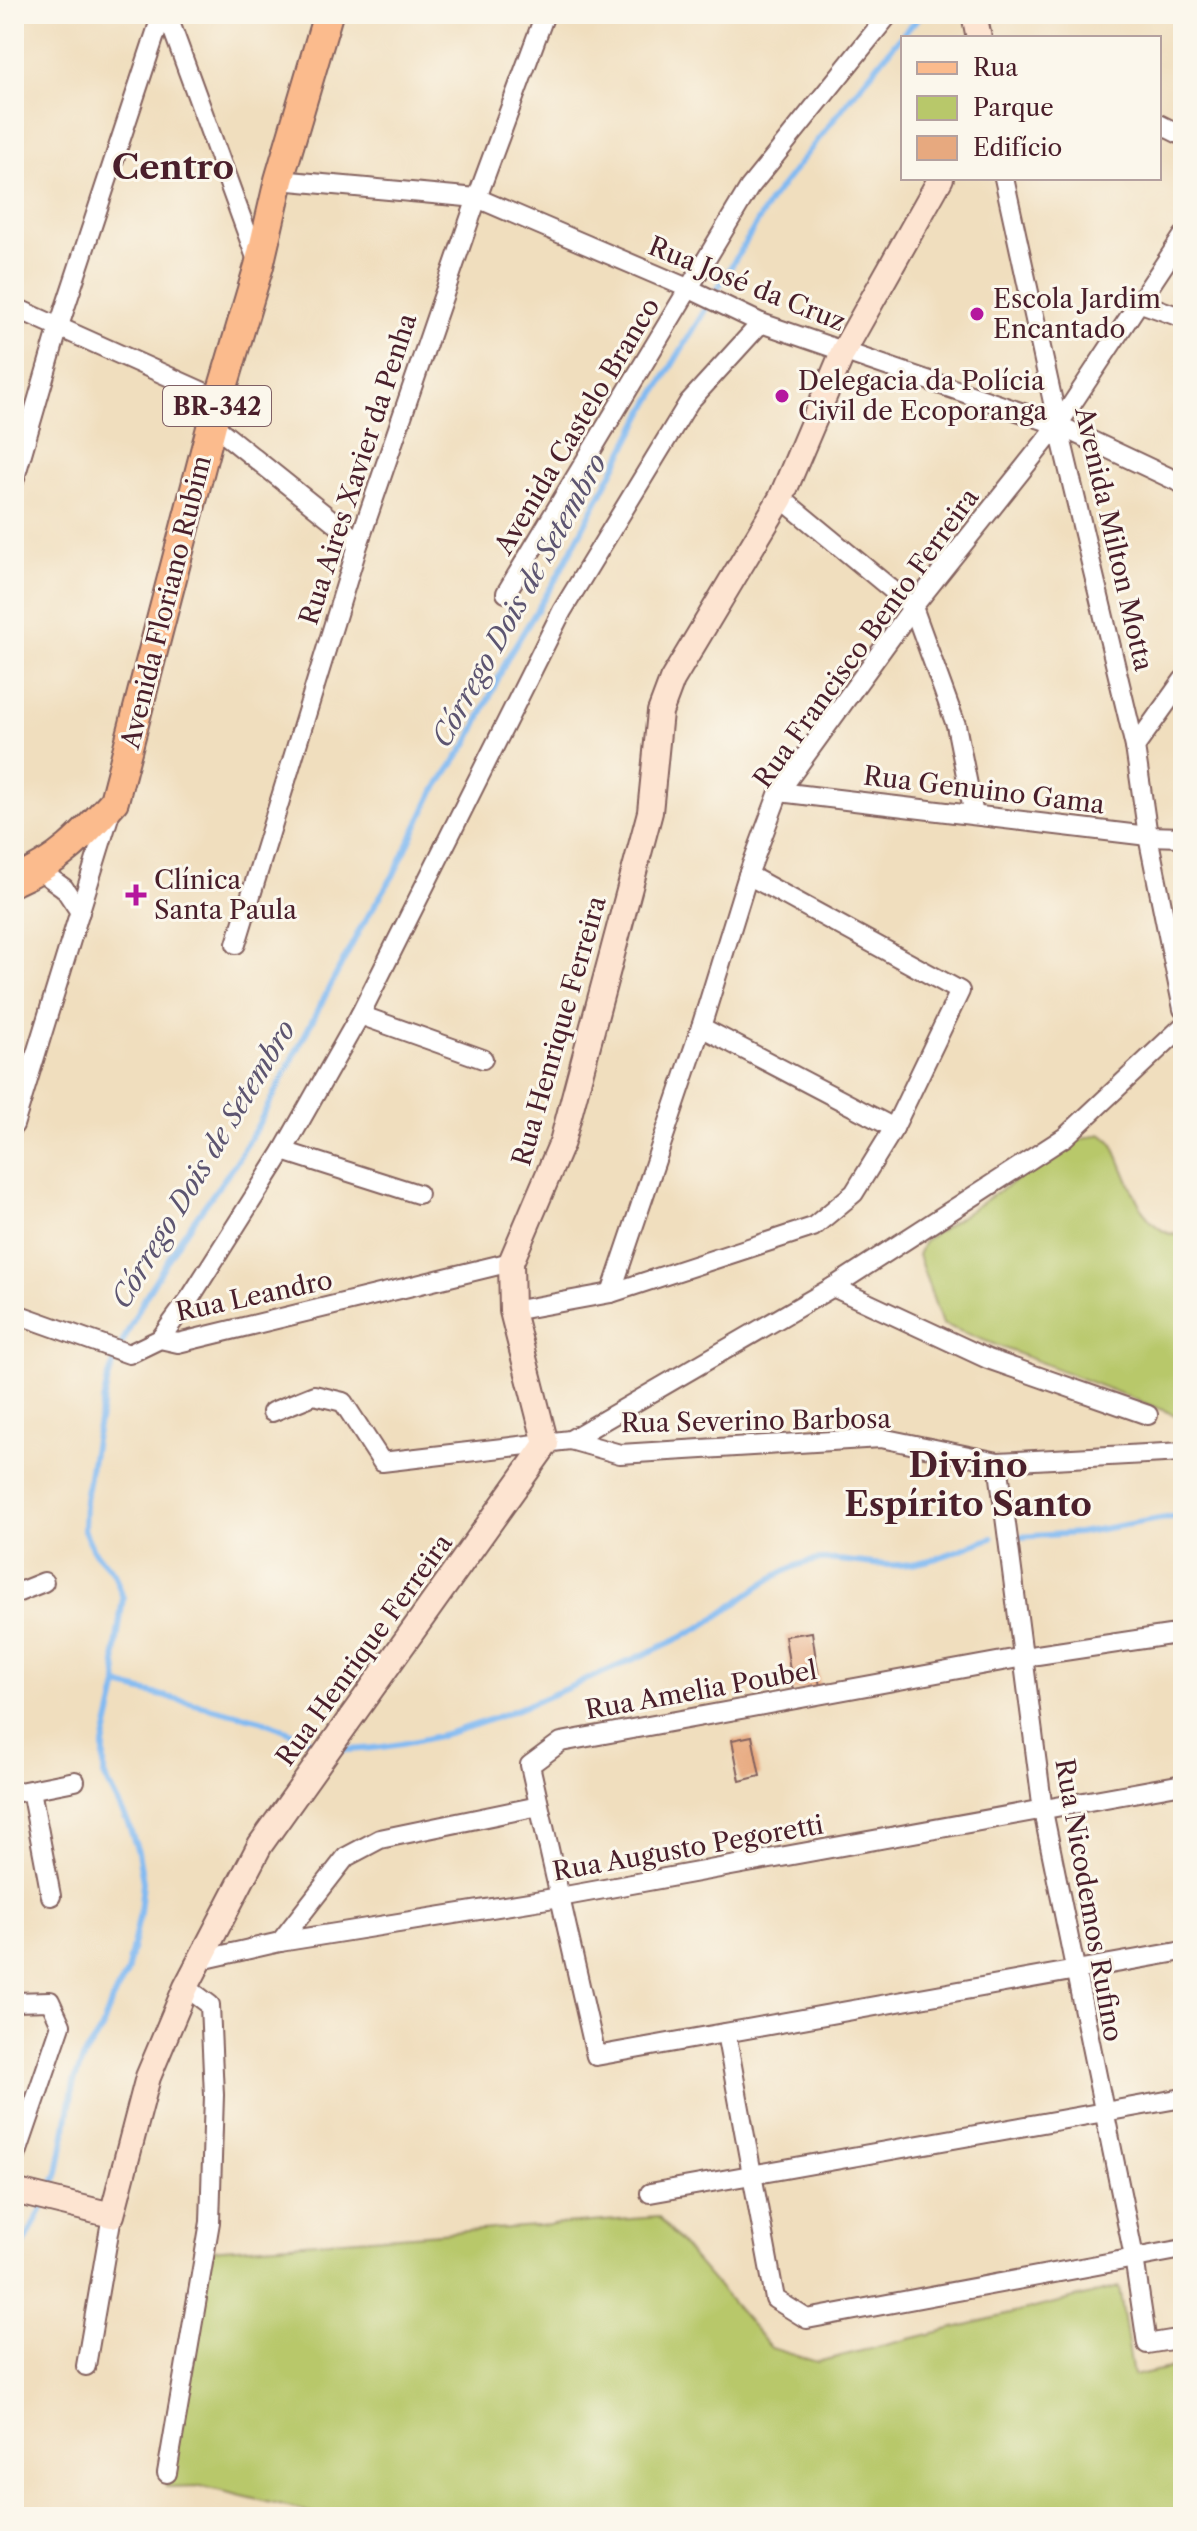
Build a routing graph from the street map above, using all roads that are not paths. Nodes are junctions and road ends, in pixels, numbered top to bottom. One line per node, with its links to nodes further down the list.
1 (164, 14): 12 (street); 18 (street)
2 (328, 14): 7 (main road, Avenida Floriano Rubim / BR-342)
3 (545, 14): 10 (street, Rua Aires Xavier da Penha)
4 (889, 14): 13 (street, Avenida Castelo Branco)
5 (1161, 125): 6 (street)
6 (1183, 136)
7 (279, 180): 10 (street, Rua José da Cruz); 12 (main road, Avenida Floriano Rubim / BR-342)
8 (940, 180): 19 (street, Rua Henrique Ferreira)
9 (1004, 180): 21 (street, Avenida Milton Motta)
10 (477, 198): 13 (street, Rua José da Cruz); 25 (street, Rua Aires Xavier da Penha)
11 (1183, 236): 14 (street, Rua Francisco Bento Ferreira)
12 (259, 266): 20 (main road, Avenida Floriano Rubim / BR-342)
13 (690, 289): 17 (street, Rua José da Cruz); 26 (street, Avenida Castelo Branco)
14 (1138, 302): 16 (street); 21 (street, Rua Francisco Bento Ferreira)
15 (14, 307): 18 (street)
16 (1183, 318)
17 (761, 323): 19 (street, Rua José da Cruz); 40 (street)
18 (59, 326): 20 (street); 22 (street)
19 (843, 352): 21 (street, Rua José da Cruz); 24 (street, Rua Henrique Ferreira)
20 (215, 412): 25 (street); 31 (main road, Avenida Floriano Rubim / BR-342)
21 (1058, 425): 23 (street, Rua José da Cruz); 27 (street, Rua Francisco Bento Ferreira); 29 (street, Avenida Milton Motta)
22 (14, 481)
23 (1183, 484)
24 (781, 498): 27 (street); 49 (street, Rua Henrique Ferreira)
25 (359, 542): 38 (street, Rua Aires Xavier da Penha)
26 (506, 593)
27 (913, 607): 30 (street, Rua Francisco Bento Ferreira); 32 (street)
28 (1183, 680): 29 (street)
29 (1135, 747): 33 (street, Avenida Milton Motta)
30 (779, 792): 32 (street, Rua Genuino Gama); 36 (street, Rua Francisco Bento Ferreira)
31 (114, 801): 35 (main road, BR-342); 37 (street, Avenida Floriano Rubim)
32 (974, 815): 33 (street, Rua Genuino Gama)
33 (1148, 836): 34 (street, Rua Genuino Gama); 39 (street, Avenida Milton Motta)
34 (1183, 837)
35 (27, 875): 37 (street)
36 (748, 875): 42 (street, Rua Francisco Bento Ferreira); 46 (street)
37 (80, 912): 44 (street, Avenida Floriano Rubim)
38 (236, 944)
39 (1183, 1009)
40 (360, 1015): 43 (street); 47 (street)
41 (1183, 1026): 50 (street)
42 (701, 1027): 46 (street); 51 (street, Rua Francisco Bento Ferreira)
43 (483, 1059)
44 (17, 1106): 45 (street, Avenida Floriano Rubim)
45 (14, 1125)
46 (894, 1128): 51 (street)
47 (283, 1151): 48 (street); 54 (street)
48 (418, 1194)
49 (511, 1262): 52 (street, Rua Henrique Ferreira); 54 (street, Rua Leandro)
50 (833, 1287): 56 (street); 57 (street)
51 (611, 1293): 52 (street)
52 (512, 1311): 57 (street, Rua Henrique Ferreira)
53 (14, 1313): 54 (street, Rua Leandro)
54 (160, 1339)
55 (272, 1412): 57 (street)
56 (1148, 1415)
57 (558, 1442): 59 (street, Rua Severino Barbosa); 73 (street, Rua Henrique Ferreira)
58 (1183, 1452): 59 (street, Rua Severino Barbosa)
59 (998, 1462): 63 (street, Rua Nicodemos Rufino)
60 (44, 1582): 61 (street)
61 (14, 1594)
62 (1183, 1633): 63 (street, Rua Amelia Poubel)
63 (1024, 1657): 67 (street, Rua Amelia Poubel); 68 (street, Rua Nicodemos Rufino)
64 (75, 1781): 66 (street)
65 (1183, 1784): 68 (street, Rua Augusto Pegoretti)
66 (23, 1791): 69 (street)
67 (539, 1806): 70 (street, Rua Amelia Poubel); 71 (street)
68 (1043, 1811): 70 (street, Rua Augusto Pegoretti); 74 (street, Rua Nicodemos Rufino)
69 (51, 1896)
70 (560, 1897): 71 (street, Rua Augusto Pegoretti); 77 (street, Rua Amelia Poubel)
71 (280, 1942): 73 (street, Rua Augusto Pegoretti)
72 (1183, 1951): 74 (street)
73 (201, 1960): 75 (street, Rua Henrique Ferreira)
74 (1074, 1970): 77 (street); 79 (street, Rua Nicodemos Rufino)
75 (186, 1987): 84 (street, Rua Henrique Ferreira); 89 (street)
76 (14, 2002): 80 (street)
77 (726, 2033): 81 (street)
78 (1183, 2098): 79 (street)
79 (1102, 2112): 81 (street); 86 (street, Rua Nicodemos Rufino)
80 (14, 2162)
81 (753, 2175): 82 (street); 86 (street)
82 (650, 2193)
83 (23, 2194): 84 (street)
84 (112, 2215): 88 (street, Rua Henrique Ferreira)
85 (1183, 2249): 86 (street)
86 (1134, 2257): 87 (street, Rua Nicodemos Rufino)
87 (1183, 2338)
88 (86, 2366)
89 (167, 2473)

